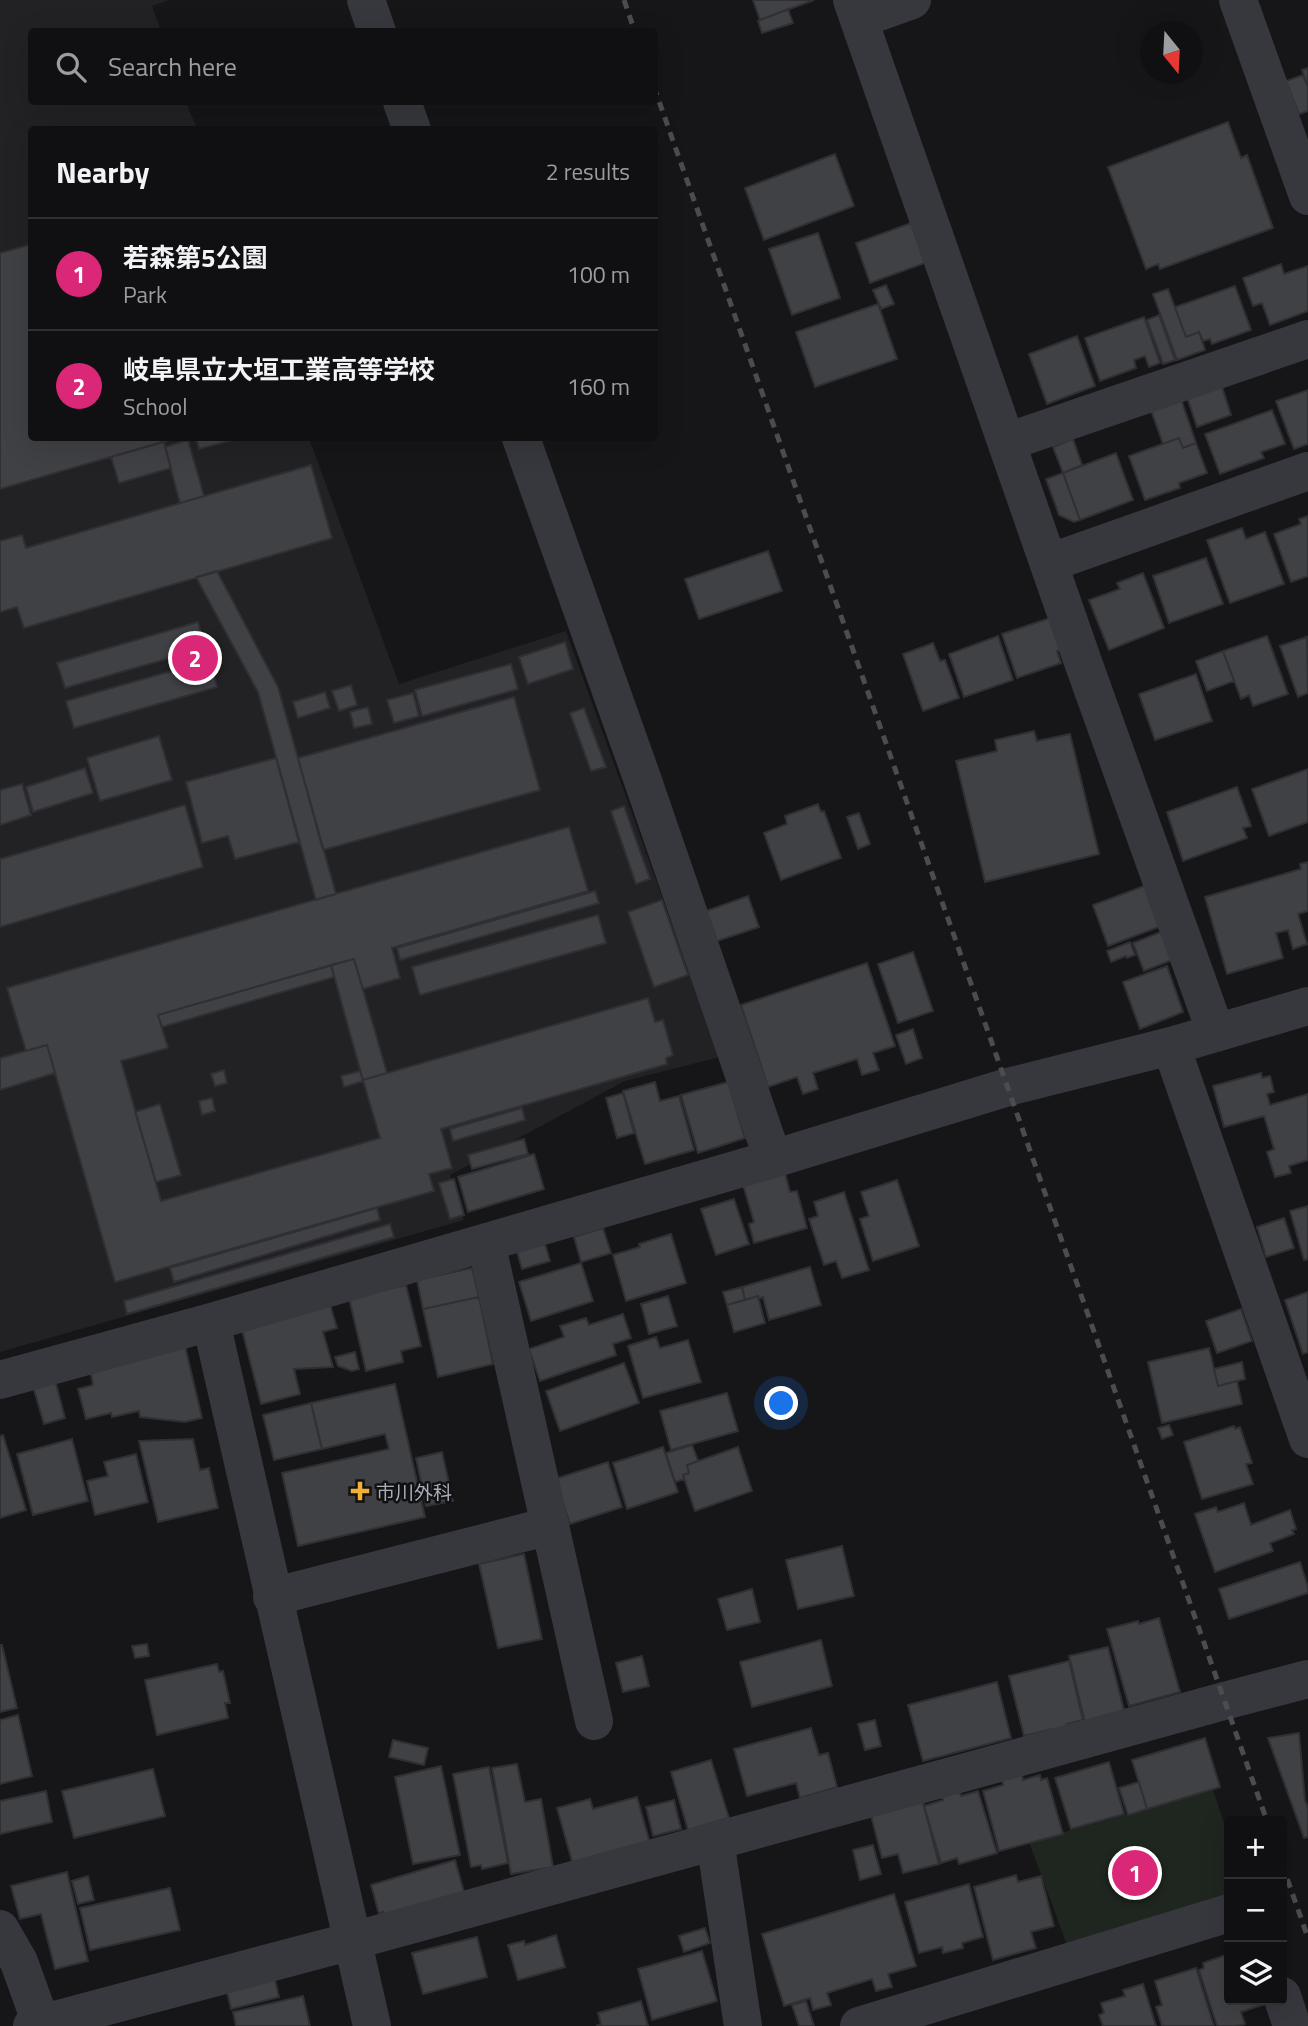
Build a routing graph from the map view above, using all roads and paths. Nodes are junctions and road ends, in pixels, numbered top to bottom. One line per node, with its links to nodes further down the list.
1 (366, 0): 5 (street)
2 (912, 0): 4 (street)
3 (1238, 0): 8 (street)
4 (855, 10): 11 (street)
5 (376, 28)
6 (403, 105): 7 (street)
7 (411, 126)
8 (1308, 196)
9 (1308, 339): 11 (street)
10 (522, 441): 17 (street)
11 (1007, 442): 13 (street)
12 (1308, 471): 13 (street)
13 (1048, 563): 15 (street)
14 (1308, 1006): 15 (street)
15 (1216, 1033): 16 (street)
16 (1171, 1046): 17 (street); 21 (street)
17 (773, 1159): 18 (street)
18 (486, 1242): 19 (street); 22 (street)
19 (211, 1322): 20 (street); 23 (street)
20 (0, 1380)
21 (1308, 1439)
22 (550, 1526): 23 (street); 25 (street)
23 (272, 1597): 29 (street)
24 (1308, 1679): 26 (street)
25 (594, 1721)
26 (715, 1840): 29 (street); 33 (street)
27 (1224, 1915): 34 (street)
28 (0, 1929): 31 (street)
29 (352, 1941): 31 (street); 32 (street)
30 (1285, 2005): 35 (street)
31 (38, 2025)
32 (372, 2026)
33 (743, 2026)
34 (859, 2026)
35 (1292, 2026)

